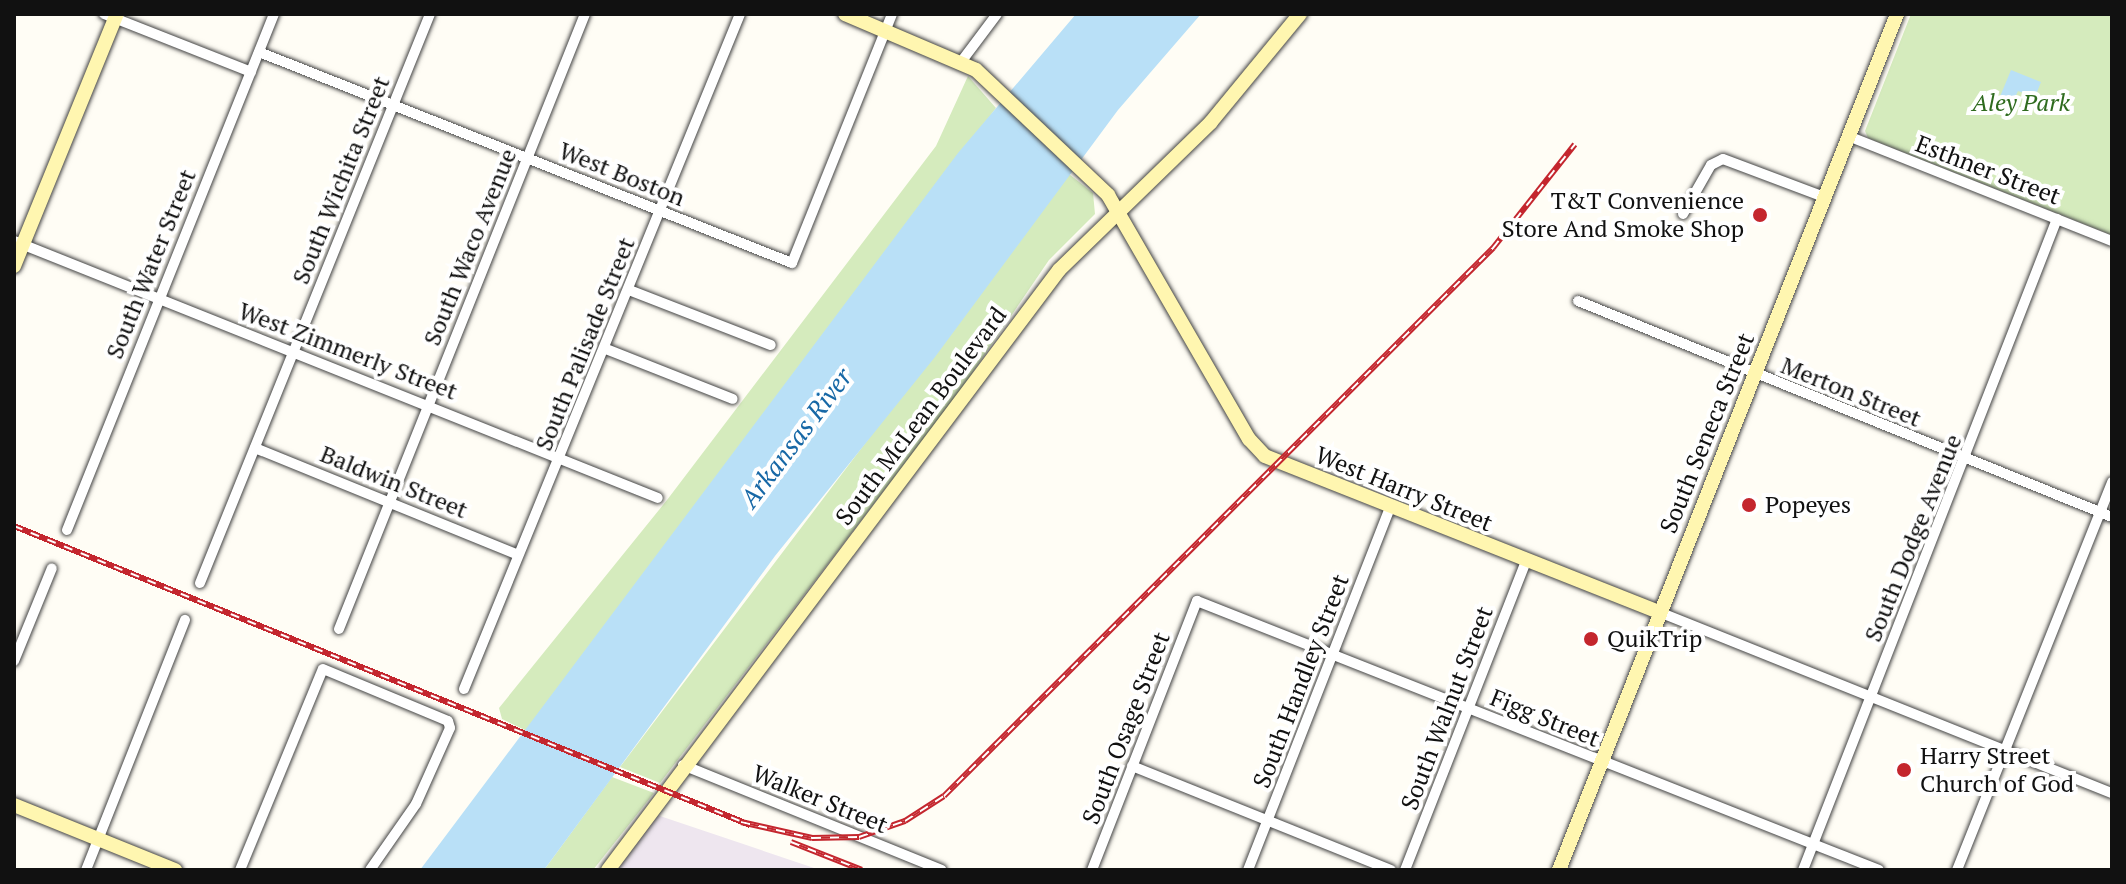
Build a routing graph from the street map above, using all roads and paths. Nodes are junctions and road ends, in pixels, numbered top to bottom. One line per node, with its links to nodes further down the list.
1 (274, 14): 12 (street, South Water Street)
2 (430, 14): 15 (street, South Wichita Street)
3 (585, 14): 17 (street, South Waco Avenue)
4 (740, 14): 19 (street, South Palisade Street)
5 (845, 14): 11 (street, West Harry Street)
6 (892, 14): 11 (street)
7 (997, 14): 13 (street)
8 (1300, 14): 20 (street, South McLean Boulevard)
9 (1897, 14): 16 (street, South Seneca Street)
10 (112, 15): 14 (street); 24 (street)
11 (886, 30): 13 (street, West Harry Street); 19 (street, West Boston)
12 (259, 52): 14 (street, South Water Street); 15 (street, West Boston)
13 (961, 62): 20 (street, West Harry Street)
14 (251, 72): 27 (street, South Water Street)
15 (394, 105): 17 (street, West Boston); 31 (street, South Wichita Street)
16 (1848, 136): 18 (street, South Seneca Street); 22 (street, Esthner Street)
17 (528, 157): 19 (street, West Boston); 34 (street, South Waco Avenue)
18 (1824, 197): 21 (street); 32 (street, South Seneca Street)
19 (661, 211): 26 (street, South Palisade Street)
20 (1117, 211): 41 (street, West Harry Street); 60 (street, South McLean Boulevard)
21 (1683, 214)
22 (2057, 219): 23 (street, Esthner Street); 37 (street, South Dodge Avenue)
23 (2112, 241)
24 (18, 243): 25 (street); 27 (street, West Zimmerly Street)
25 (14, 266)
26 (629, 290): 29 (street); 30 (street, South Palisade Street)
27 (158, 299): 31 (street, West Zimmerly Street); 44 (street, South Water Street)
28 (1578, 301): 32 (street, Merton Street)
29 (771, 345)
30 (606, 349): 33 (street); 36 (street, South Palisade Street)
31 (294, 351): 34 (street, West Zimmerly Street); 35 (street, South Wichita Street)
32 (1754, 374): 37 (street, Merton Street); 50 (street, South Seneca Street)
33 (733, 399)
34 (429, 404): 36 (street, West Zimmerly Street); 40 (street, South Waco Avenue)
35 (255, 448): 40 (street, Baldwin Street); 48 (street, South Wichita Street)
36 (560, 458): 39 (street, West Zimmerly Street); 45 (street, South Palisade Street)
37 (1965, 460): 42 (street, Merton Street); 56 (street, South Dodge Avenue)
38 (2112, 482): 42 (street)
39 (658, 498)
40 (390, 501): 45 (street, Baldwin Street); 52 (street, South Waco Avenue)
41 (1390, 507): 46 (street, West Harry Street); 53 (street, South Handley Street)
42 (2100, 512): 43 (street, Merton Street); 58 (street)
43 (2112, 517)
44 (67, 530)
45 (518, 555): 55 (street, South Palisade Street)
46 (1526, 561): 50 (street, West Harry Street); 57 (street, South Walnut Street)
47 (52, 568): 54 (street)
48 (200, 583)
49 (1197, 601): 53 (street, Figg Street); 61 (street, South Osage Street)
50 (1659, 612): 56 (street, West Harry Street); 59 (street, South Seneca Street)
51 (185, 620): 65 (street)
52 (339, 629)
53 (1333, 654): 57 (street, Figg Street); 64 (street, South Handley Street)
54 (14, 661)
55 (464, 689)
56 (1871, 697): 58 (street, West Harry Street); 66 (street, South Dodge Avenue)
57 (1469, 708): 59 (street, Figg Street); 76 (street, South Walnut Street)
58 (2005, 751): 62 (street, West Harry Street); 80 (street)
59 (1601, 762): 66 (street, Figg Street); 77 (street, South Seneca Street)
60 (683, 765): 71 (street, South McLean Boulevard); 72 (street, Walker Street)
61 (1132, 766): 64 (street); 73 (street, South Osage Street)
62 (2112, 793)
63 (14, 805): 65 (street)
64 (1268, 820): 74 (street, South Handley Street); 75 (street)
65 (98, 839): 67 (street); 68 (street)
66 (1813, 844): 78 (street, South Dodge Avenue); 79 (street, Figg Street)
67 (86, 870)
68 (175, 870)
69 (240, 870): 70 (street)
70 (370, 870)
71 (608, 870)
72 (941, 870)
73 (1092, 870)
74 (1248, 870)
75 (1391, 870)
76 (1405, 870)
77 (1559, 870)
78 (1803, 870)
79 (1879, 870)
80 (1957, 870)

